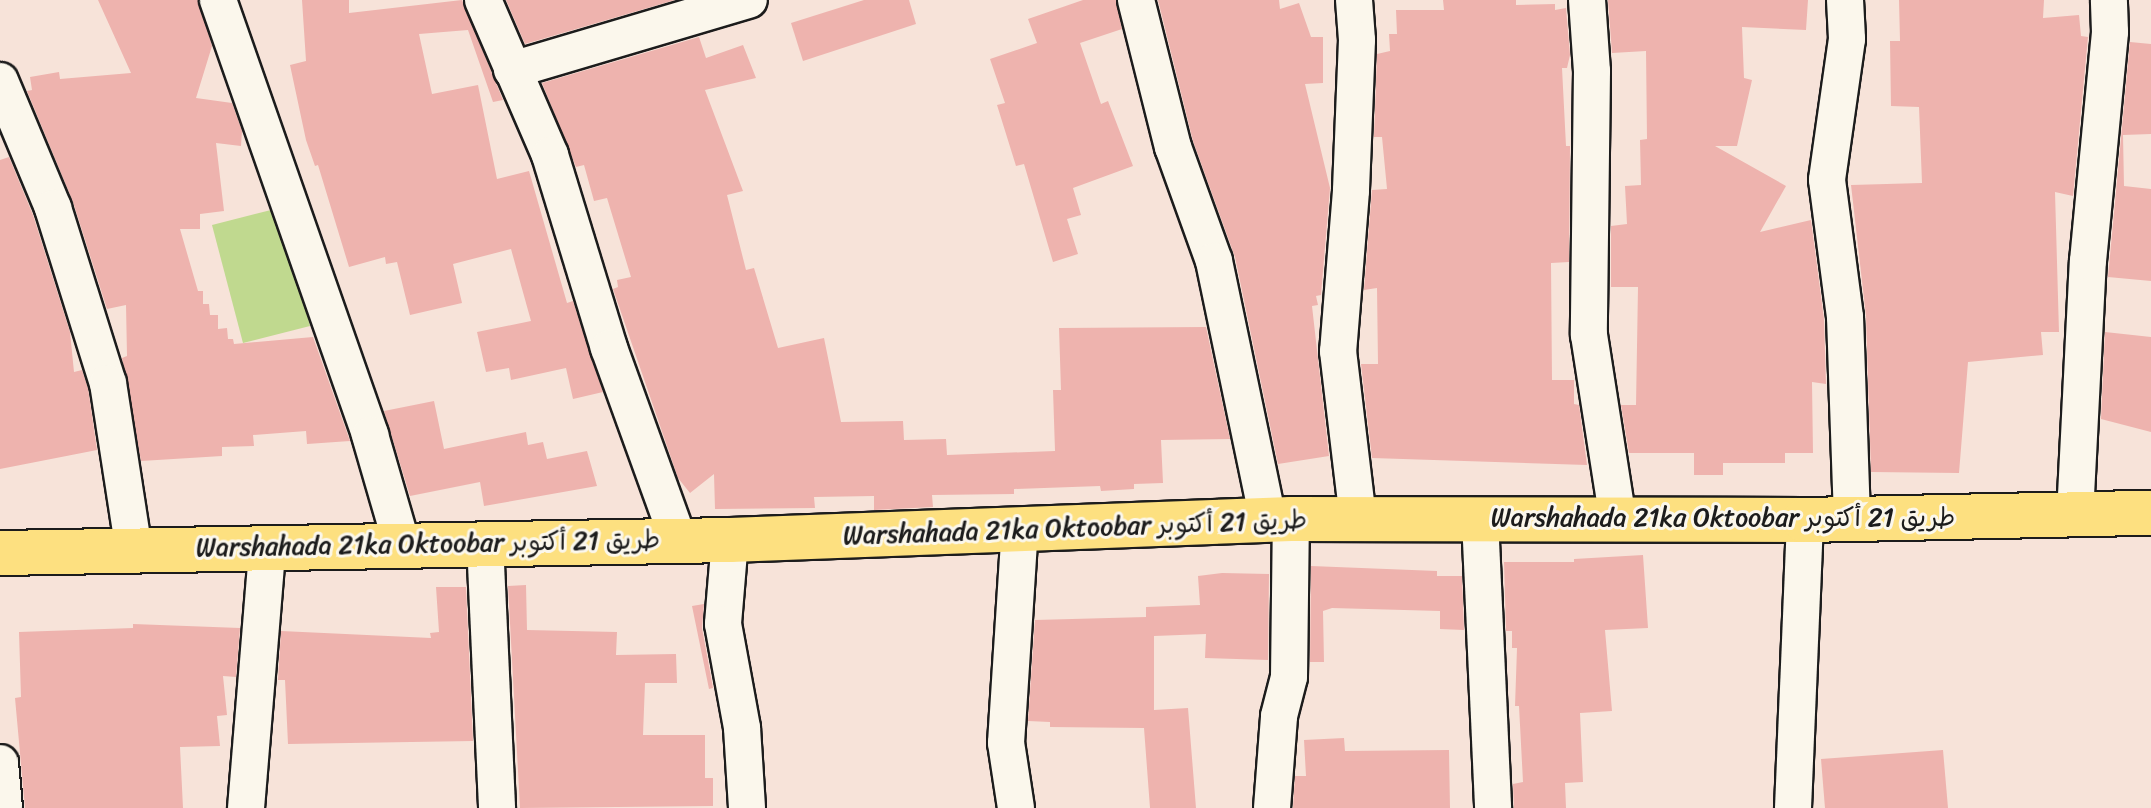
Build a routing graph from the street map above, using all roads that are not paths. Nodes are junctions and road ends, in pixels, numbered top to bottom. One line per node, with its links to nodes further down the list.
1 (218, 0): 23 (street)
2 (483, 0): 9 (street)
3 (749, 0): 9 (street)
4 (1136, 0): 16 (street)
5 (1354, 0): 13 (street)
6 (1587, 0): 18 (street)
7 (1845, 0): 15 (street)
8 (2109, 0): 12 (street)
9 (512, 70): 20 (street)
10 (0, 81): 24 (street)
11 (2151, 513): 12 (main road, Warshahada 21ka Oktoobar طريق 21 أكتوبر)
12 (2075, 515): 15 (main road, Warshahada 21ka Oktoobar طريق 21 أكتوبر)
13 (1358, 519): 14 (main road, Warshahada 21ka Oktoobar طريق 21 أكتوبر); 16 (main road, Warshahada 21ka Oktoobar طريق 21 أكتوبر)
14 (1480, 519): 18 (main road, Warshahada 21ka Oktoobar طريق 21 أكتوبر); 34 (street)
15 (1852, 519): 17 (main road, Warshahada 21ka Oktoobar طريق 21 أكتوبر)
16 (1280, 520): 19 (main road, Warshahada 21ka Oktoobar طريق 21 أكتوبر); 33 (street)
17 (1805, 520): 18 (main road, Warshahada 21ka Oktoobar طريق 21 أكتوبر); 35 (street)
18 (1618, 521)
19 (1020, 529): 21 (main road, Warshahada 21ka Oktoobar طريق 21 أكتوبر); 32 (street)
20 (678, 539): 21 (main road, Warshahada 21ka Oktoobar طريق 21 أكتوبر); 22 (main road, Warshahada 21ka Oktoobar طريق 21 أكتوبر)
21 (730, 540): 31 (street)
22 (485, 542): 23 (main road, Warshahada 21ka Oktoobar طريق 21 أكتوبر); 30 (street)
23 (402, 545): 25 (main road, Warshahada 21ka Oktoobar طريق 21 أكتوبر)
24 (134, 550): 25 (main road, Warshahada 21ka Oktoobar طريق 21 أكتوبر); 26 (main road, Warshahada 21ka Oktoobar طريق 21 أكتوبر)
25 (267, 550): 29 (street)
26 (0, 553)
27 (0, 763): 28 (street)
28 (4, 808)
29 (246, 808)
30 (497, 808)
31 (747, 808)
32 (1016, 808)
33 (1272, 808)
34 (1493, 808)
35 (1793, 808)

